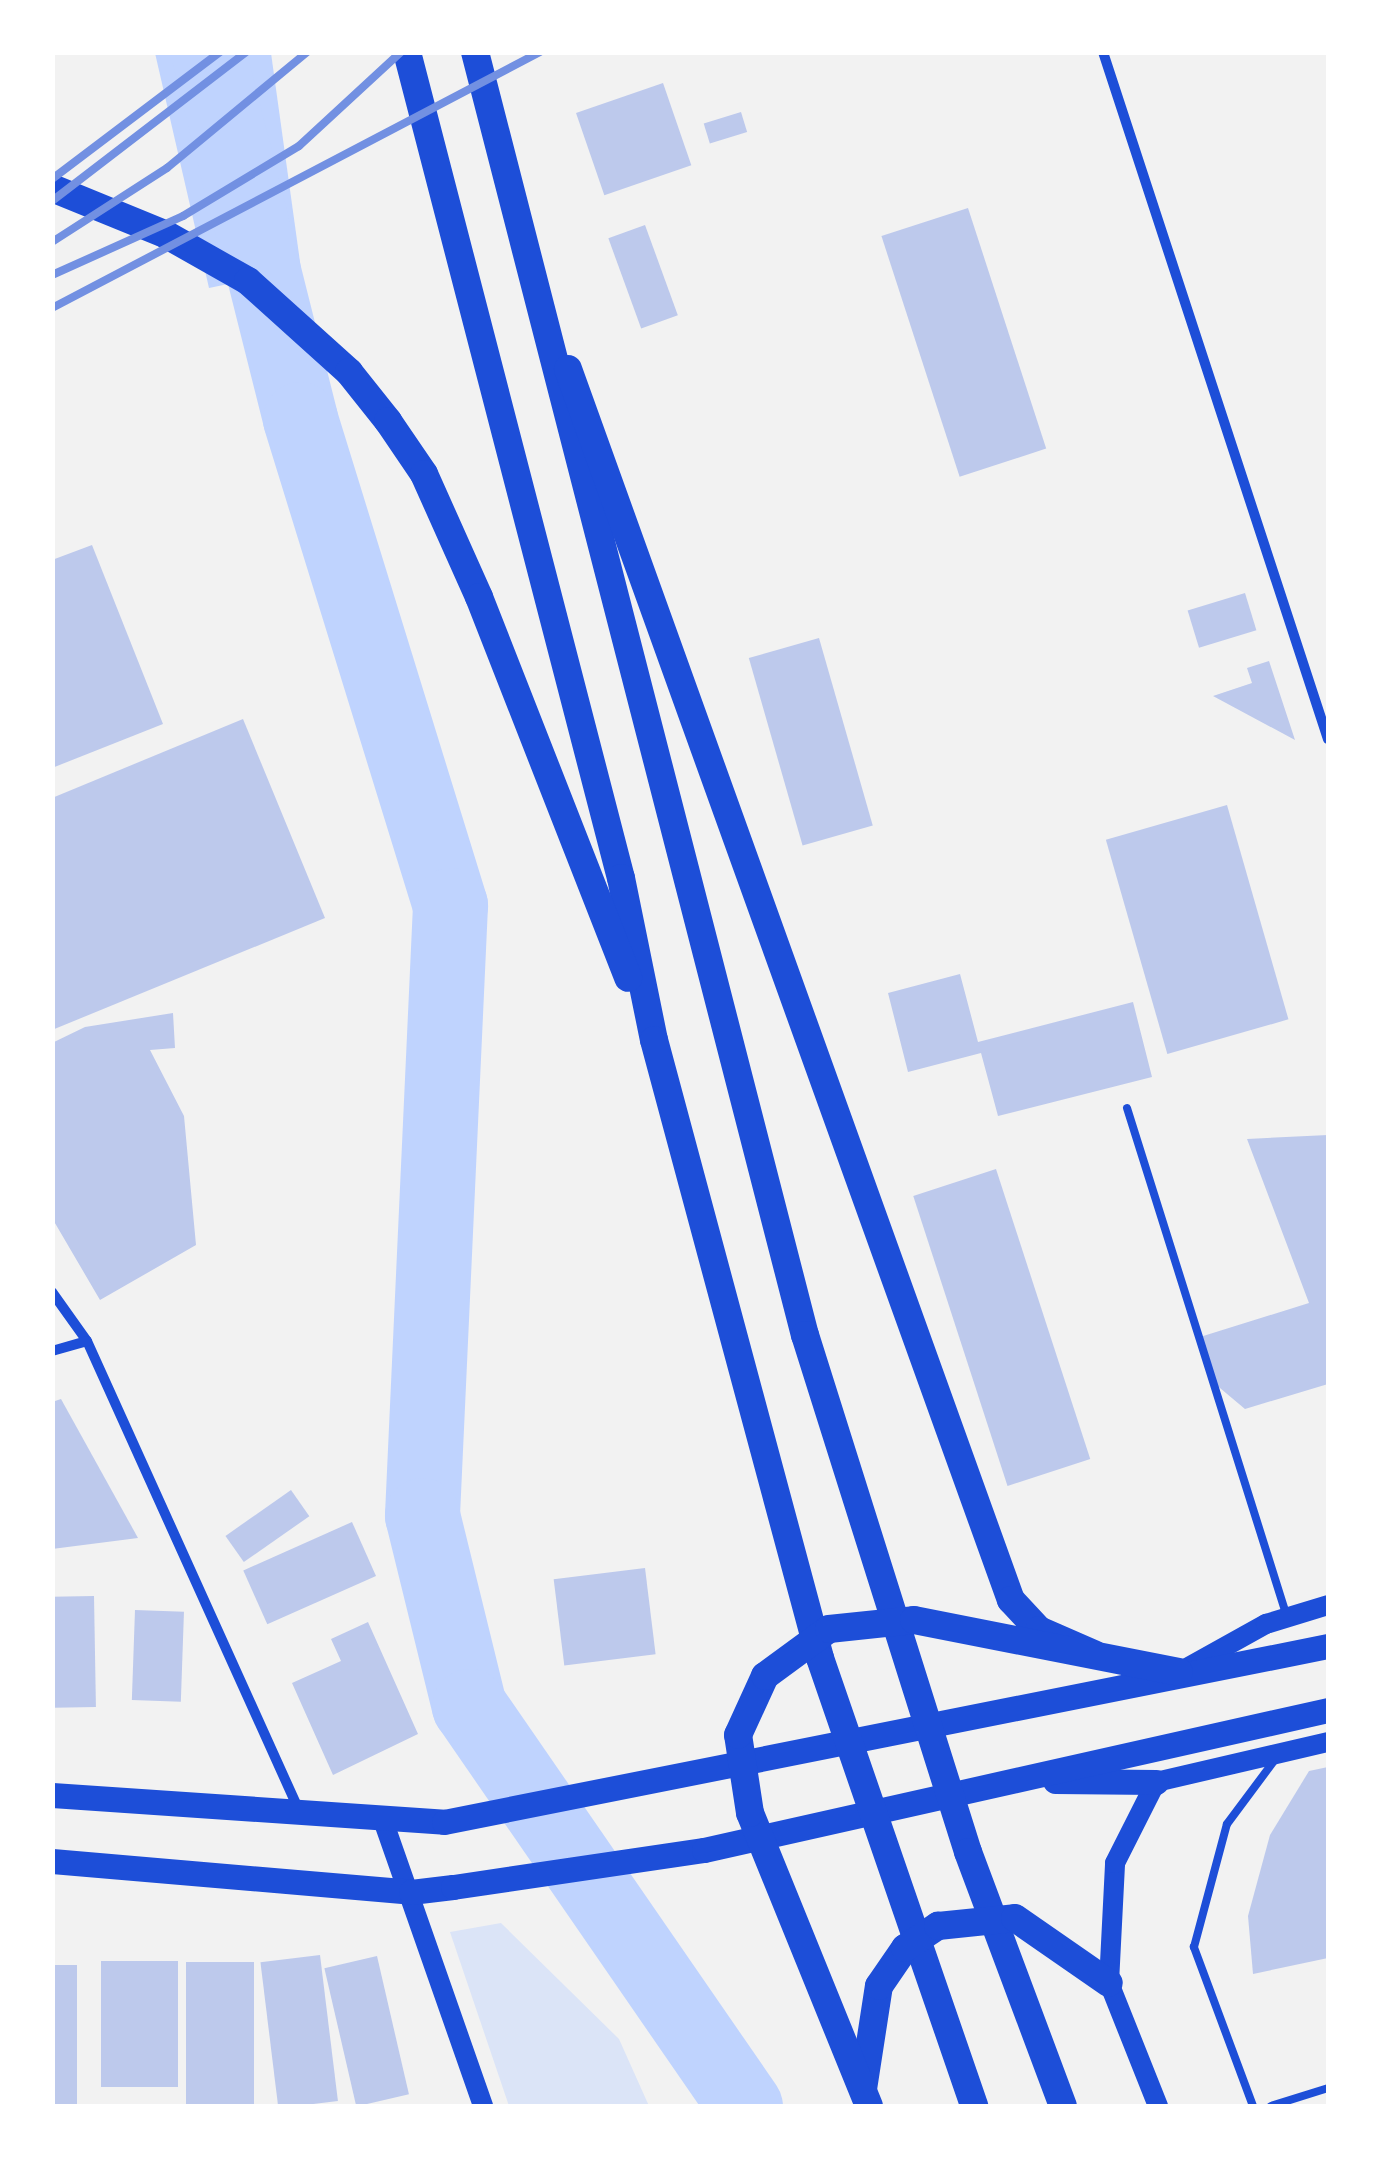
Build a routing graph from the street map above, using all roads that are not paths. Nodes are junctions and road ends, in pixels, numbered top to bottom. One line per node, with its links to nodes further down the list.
1 (407, 52): 7 (highway)
2 (475, 52): 5 (highway)
3 (1102, 52): 6 (street)
4 (52, 188): 7 (highway)
5 (522, 246): 15 (highway); 34 (highway)
6 (1328, 739)
7 (654, 1040): 33 (highway)
8 (1127, 1108): 13 (lane)
9 (52, 1292): 10 (street)
10 (86, 1341): 11 (street); 24 (street)
11 (52, 1352)
12 (1328, 1605): 13 (main road)
13 (1287, 1617): 16 (main road)
14 (1328, 1646): 16 (main road)
15 (1094, 1654): 16 (highway); 20 (highway)
16 (1179, 1672): 20 (main road)
17 (1328, 1710): 21 (main road)
18 (1328, 1742): 19 (main road)
19 (1280, 1753): 22 (main road); 36 (lane)
20 (739, 1770): 25 (main road); 26 (highway)
21 (1010, 1781): 22 (main road); 26 (main road)
22 (1156, 1782): 29 (main road)
23 (52, 1795): 24 (main road)
24 (302, 1818): 25 (main road)
25 (384, 1823): 28 (main road)
26 (758, 1839): 28 (main road); 31 (highway)
27 (52, 1861): 28 (main road)
28 (411, 1892): 32 (main road)
29 (1109, 1983): 31 (highway); 35 (main road)
30 (1328, 2088): 37 (lane)
31 (866, 2099)
32 (482, 2106)
33 (974, 2106)
34 (1063, 2106)
35 (1158, 2106)
36 (1253, 2106)
37 (1271, 2106)

